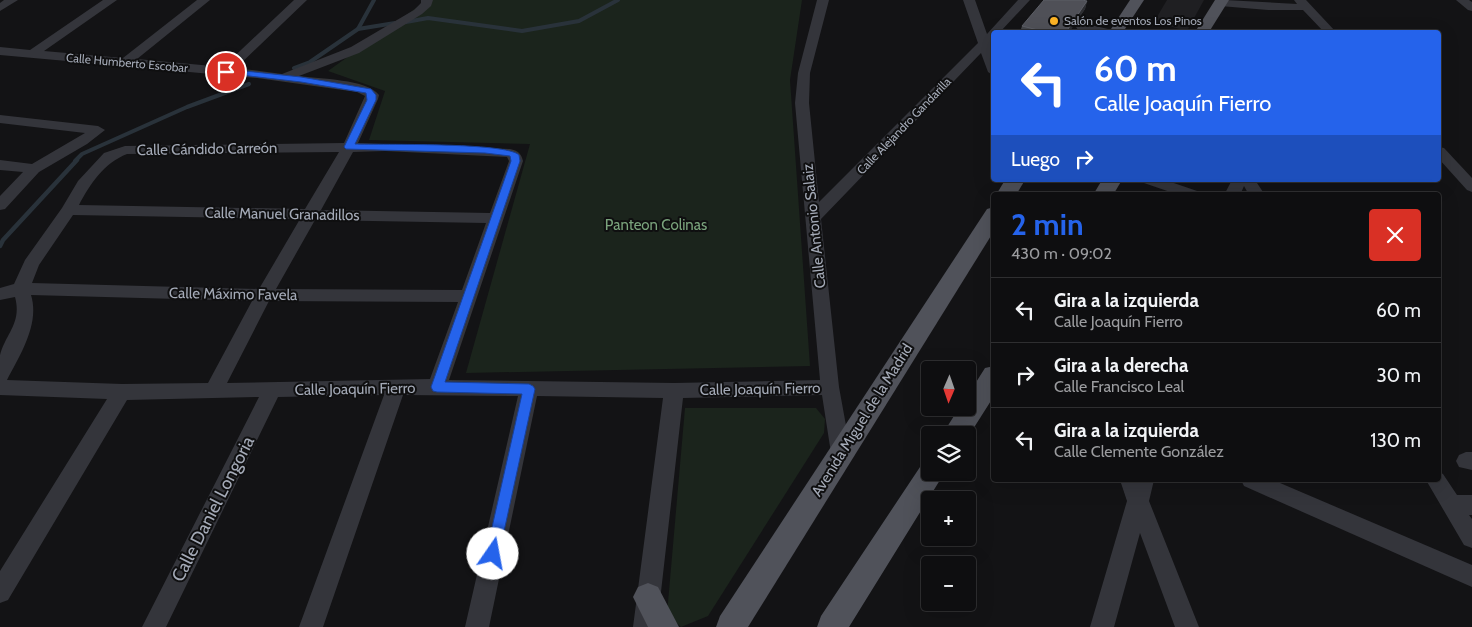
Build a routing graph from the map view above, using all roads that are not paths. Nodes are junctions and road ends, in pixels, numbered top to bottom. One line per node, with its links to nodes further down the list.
1 (12, 0): 13 (street)
2 (111, 0): 23 (street)
3 (204, 0): 24 (street)
4 (301, 0): 25 (street)
5 (427, 0): 26 (street)
6 (823, 0): 39 (street, Calle Antonio Salaiz)
7 (969, 0): 21 (street)
8 (1024, 0): 16 (street, Calle Alejandro Gandarilla)
9 (1137, 0): 18 (main road)
10 (1462, 0): 14 (street)
11 (1221, 2): 12 (street); 19 (main road)
12 (1303, 3): 20 (street)
13 (0, 8)
14 (1472, 8)
15 (1083, 25): 17 (street)
16 (996, 30)
17 (1098, 30)
18 (1117, 30)
19 (1203, 30)
20 (1328, 30)
21 (991, 36): 39 (street, Calle Alejandro Gandarilla)
22 (0, 51): 23 (street, Calle Humberto Escobar)
23 (32, 54): 24 (street, Calle Humberto Escobar)
24 (125, 63): 25 (street, Calle Humberto Escobar)
25 (226, 72): 26 (street, Calle Humberto Escobar)
26 (283, 77): 28 (street, Calle Humberto Escobar)
27 (0, 119): 31 (street)
28 (349, 147): 36 (street, Calle Cándido Carreón); 37 (street); 38 (street, Calle Cándido Carreón)
29 (1441, 153): 33 (street)
30 (0, 165): 31 (street)
31 (34, 169): 35 (street)
32 (1155, 182): 34 (street)
33 (1472, 187)
34 (1186, 192)
35 (0, 204)
36 (69, 210): 37 (street, Calle Manuel Granadillos); 41 (street, Calle Cándido Carreón)
37 (310, 214): 38 (street, Calle Manuel Granadillos); 43 (street)
38 (496, 218): 44 (street)
39 (813, 218): 49 (street, Calle Antonio Salaiz)
40 (991, 219): 57 (main road, Avenida Miguel de la Madrid)
41 (22, 289): 42 (street, Calle Máximo Favela); 43 (street, Calle Máximo Favela); 45 (street, Calle Cándido Carreón)
42 (1, 294)
43 (264, 295): 44 (street, Calle Máximo Favela); 55 (street)
44 (468, 296): 48 (street)
45 (0, 375)
46 (991, 380): 56 (main road)
47 (0, 387): 54 (street, Calle Joaquín Fierro)
48 (437, 387): 50 (street, Calle Joaquín Fierro); 51 (street, Calle Joaquín Fierro)
49 (830, 387): 53 (street, Calle Joaquín Fierro); 57 (street, Calle Antonio Salaiz)
50 (396, 388): 52 (street, Calle Joaquín Fierro); 71 (street)
51 (529, 389): 53 (street, Calle Joaquín Fierro); 72 (street)
52 (272, 390): 55 (street, Calle Joaquín Fierro); 70 (street, Calle Daniel Longoria)
53 (674, 391): 68 (street)
54 (122, 392): 55 (street, Calle Joaquín Fierro); 67 (street)
55 (213, 392)
56 (961, 426)
57 (841, 453): 75 (main road, Avenida Miguel de la Madrid)
58 (925, 481): 69 (main road)
59 (1131, 482): 63 (street)
60 (1143, 482): 63 (street)
61 (1256, 482): 66 (street)
62 (1438, 482): 64 (street)
63 (1138, 501): 76 (street); 77 (street)
64 (1462, 505): 65 (street)
65 (1472, 538)
66 (1472, 576)
67 (0, 592)
68 (648, 597): 73 (street); 74 (main road)
69 (838, 623)
70 (154, 627)
71 (311, 627)
72 (477, 627)
73 (645, 627)
74 (664, 627)
75 (731, 627)
76 (1102, 627)
77 (1187, 627)

